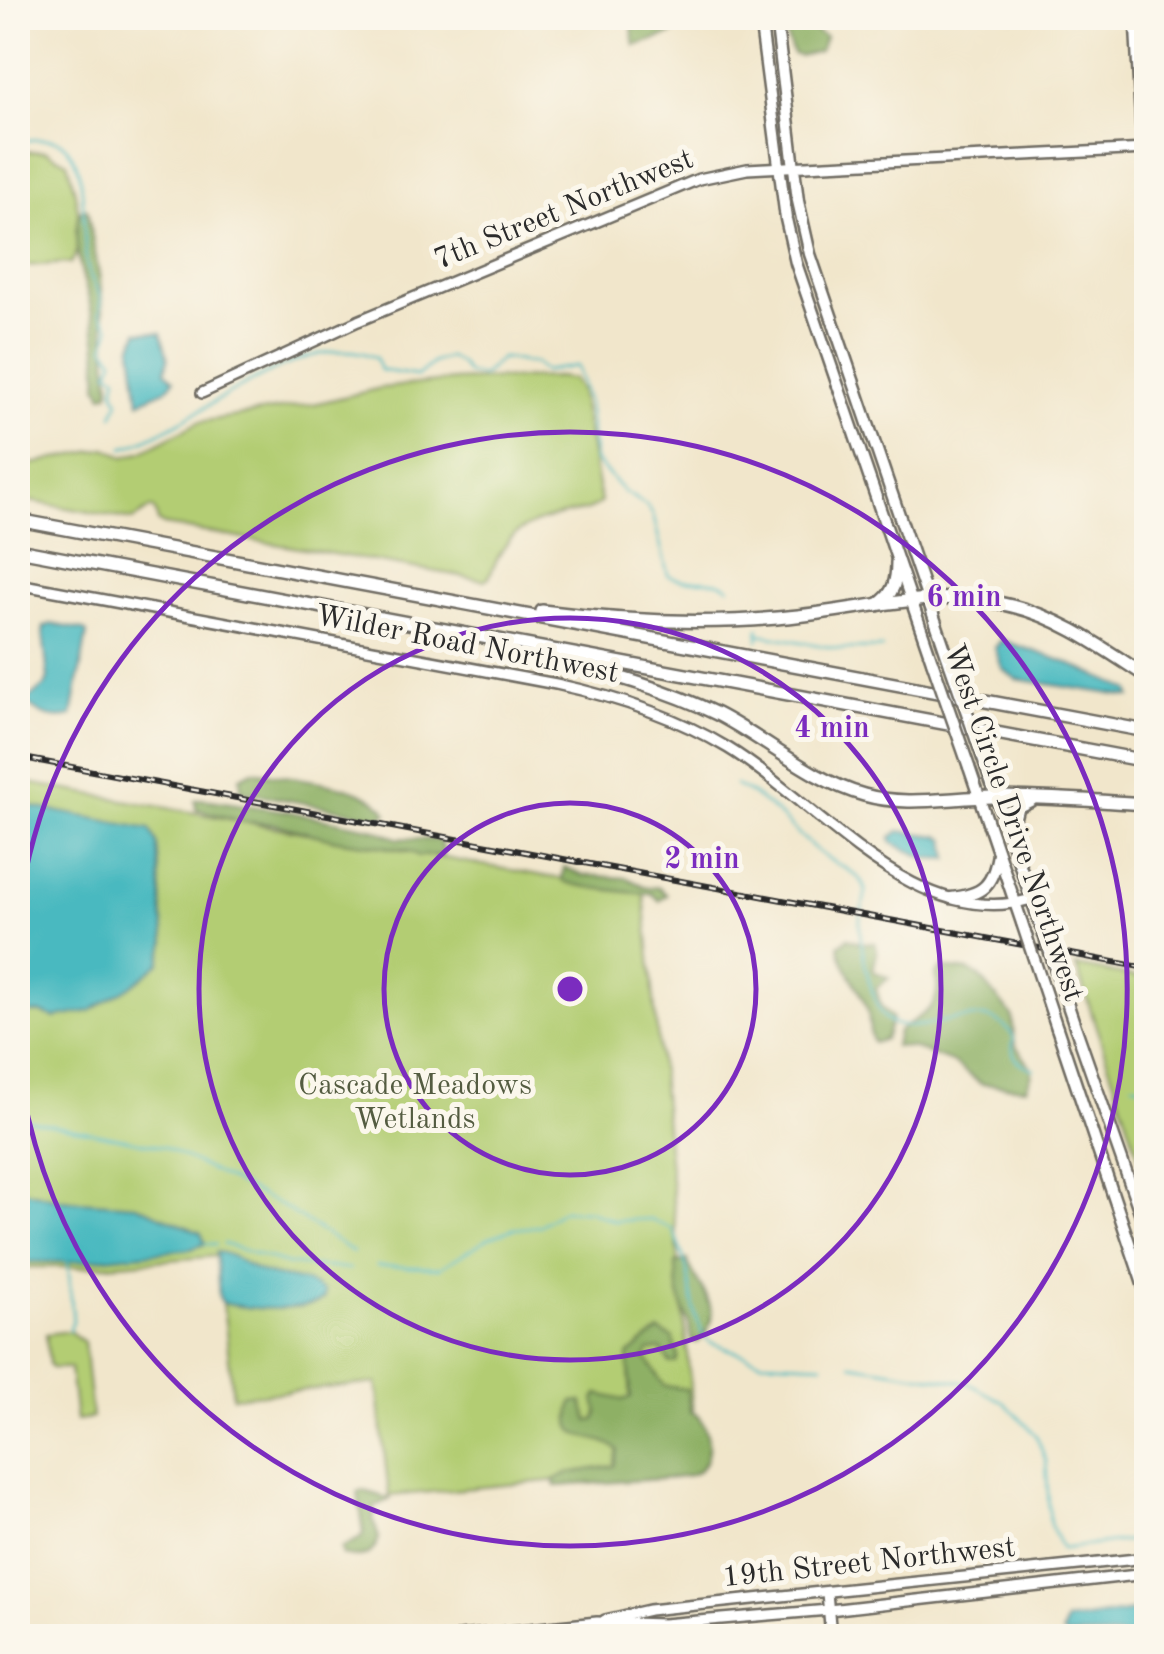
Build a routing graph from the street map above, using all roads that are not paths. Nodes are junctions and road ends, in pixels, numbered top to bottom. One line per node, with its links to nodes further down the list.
1 (760, 18): 5 (main road, West Circle Drive Northwest)
2 (776, 18): 6 (main road, West Circle Drive Northwest)
3 (1134, 18): 4 (street)
4 (1144, 149): 6 (street, 7th Street Northwest)
5 (779, 168): 6 (street, 7th Street Northwest); 7 (street, 7th Street Northwest); 10 (main road, West Circle Drive Northwest)
6 (794, 168): 13 (main road, West Circle Drive Northwest)
7 (202, 393)
8 (18, 520): 12 (highway)
9 (18, 550): 16 (highway)
10 (897, 562): 14 (main road, West Circle Drive Northwest); 15 (highway)
11 (18, 584): 26 (street, Wilder Road Northwest)
12 (414, 595): 15 (highway); 18 (highway)
13 (927, 599): 14 (highway); 17 (highway); 21 (main road, West Circle Drive Northwest, bridge)
14 (910, 600): 15 (highway); 20 (main road, West Circle Drive Northwest, bridge)
15 (875, 606)
16 (459, 632): 19 (highway); 20 (highway)
17 (1146, 676)
18 (1146, 731)
19 (1146, 761)
20 (979, 797): 21 (highway); 25 (main road, West Circle Drive Northwest)
21 (996, 797): 22 (highway); 24 (main road, West Circle Drive Northwest)
22 (1040, 798): 23 (highway); 24 (highway)
23 (1146, 804)
24 (1010, 835): 27 (main road, West Circle Drive Northwest)
25 (998, 853): 26 (main road); 28 (main road, West Circle Drive Northwest)
26 (951, 898): 28 (street, Wilder Road Northwest)
27 (1032, 898): 28 (street, Wilder Road Northwest); 29 (main road, West Circle Drive Northwest, bridge)
28 (1015, 904): 30 (main road, West Circle Drive Northwest, bridge)
29 (1146, 1229)
30 (1146, 1293)
31 (1146, 1558): 33 (street, 19th Street Northwest)
32 (1146, 1574): 34 (street, 19th Street Northwest)
33 (827, 1593): 34 (street); 35 (street, 19th Street Northwest)
34 (829, 1610): 35 (street, 19th Street Northwest); 37 (street)
35 (597, 1622): 36 (street, 19th Street Northwest)
36 (460, 1636)
37 (831, 1636)

